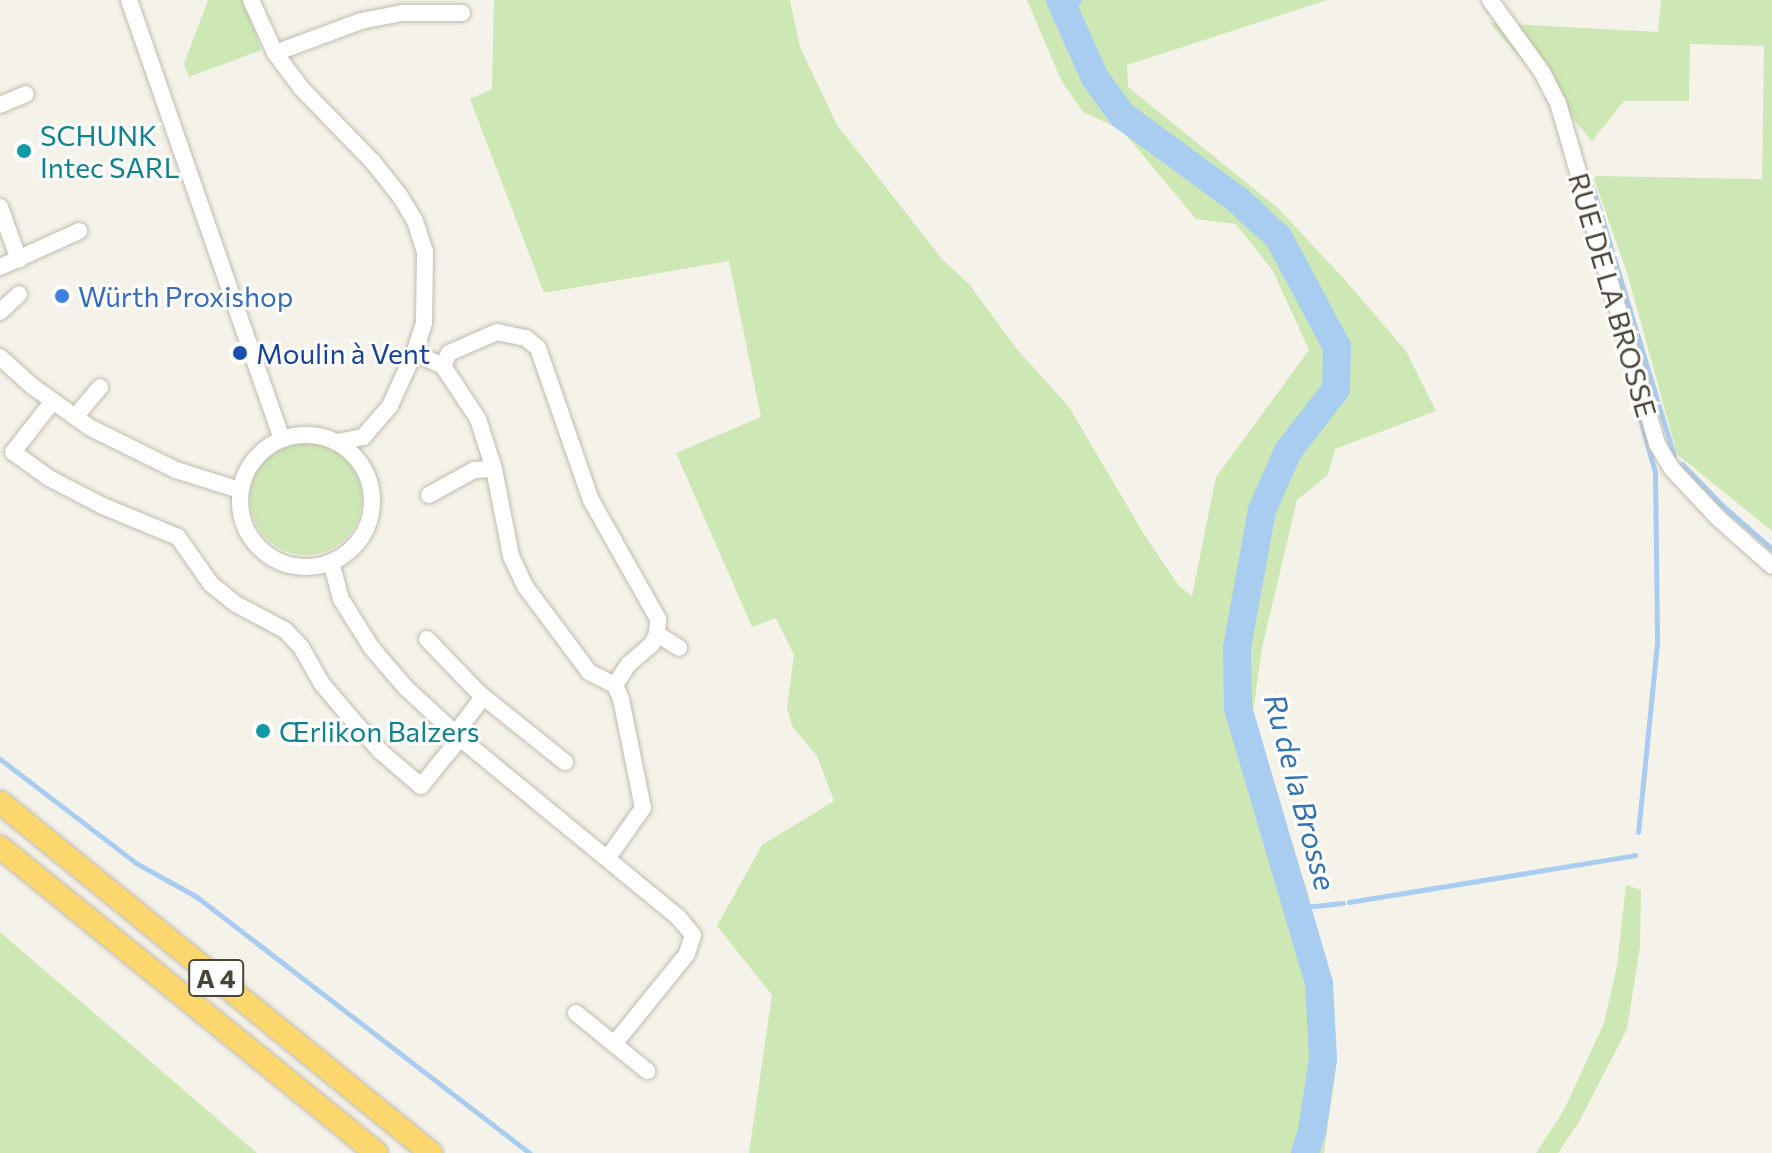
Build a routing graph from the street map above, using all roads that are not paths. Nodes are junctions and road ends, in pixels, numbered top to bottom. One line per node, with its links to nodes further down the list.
1 (129, 0): 22 (street)
2 (251, 0): 7 (street)
3 (1490, 0): 28 (street, RUE DE LA BROSSE)
4 (436, 6): 5 (street); 6 (street)
5 (401, 7): 7 (street)
6 (462, 13)
7 (275, 53): 16 (street)
8 (26, 94): 9 (street)
9 (0, 105)
10 (0, 207): 12 (street)
11 (79, 231): 12 (street)
12 (19, 260): 13 (street)
13 (0, 267)
14 (19, 294): 15 (street)
15 (0, 312)
16 (414, 353): 18 (street); 23 (street)
17 (0, 357): 20 (street)
18 (443, 366): 24 (street); 29 (street)
19 (100, 387): 21 (street)
20 (53, 401): 21 (street); 34 (street)
21 (75, 417): 25 (street)
22 (282, 439): 23 (street); 25 (street)
23 (338, 442): 27 (street)
24 (494, 469): 26 (street); 32 (street)
25 (240, 490): 27 (street)
26 (429, 495)
27 (331, 562): 34 (street)
28 (1772, 566)
29 (657, 634): 31 (street); 32 (street)
30 (427, 639): 33 (street)
31 (679, 648)
32 (615, 685): 38 (street)
33 (483, 697): 34 (street); 35 (street)
34 (457, 736): 38 (street)
35 (565, 762)
36 (0, 802): 43 (highway, A 4)
37 (0, 847): 42 (highway, A 4)
38 (607, 859): 40 (street)
39 (576, 1013): 40 (street)
40 (614, 1044): 41 (street)
41 (647, 1071)
42 (376, 1153)
43 (431, 1153)

